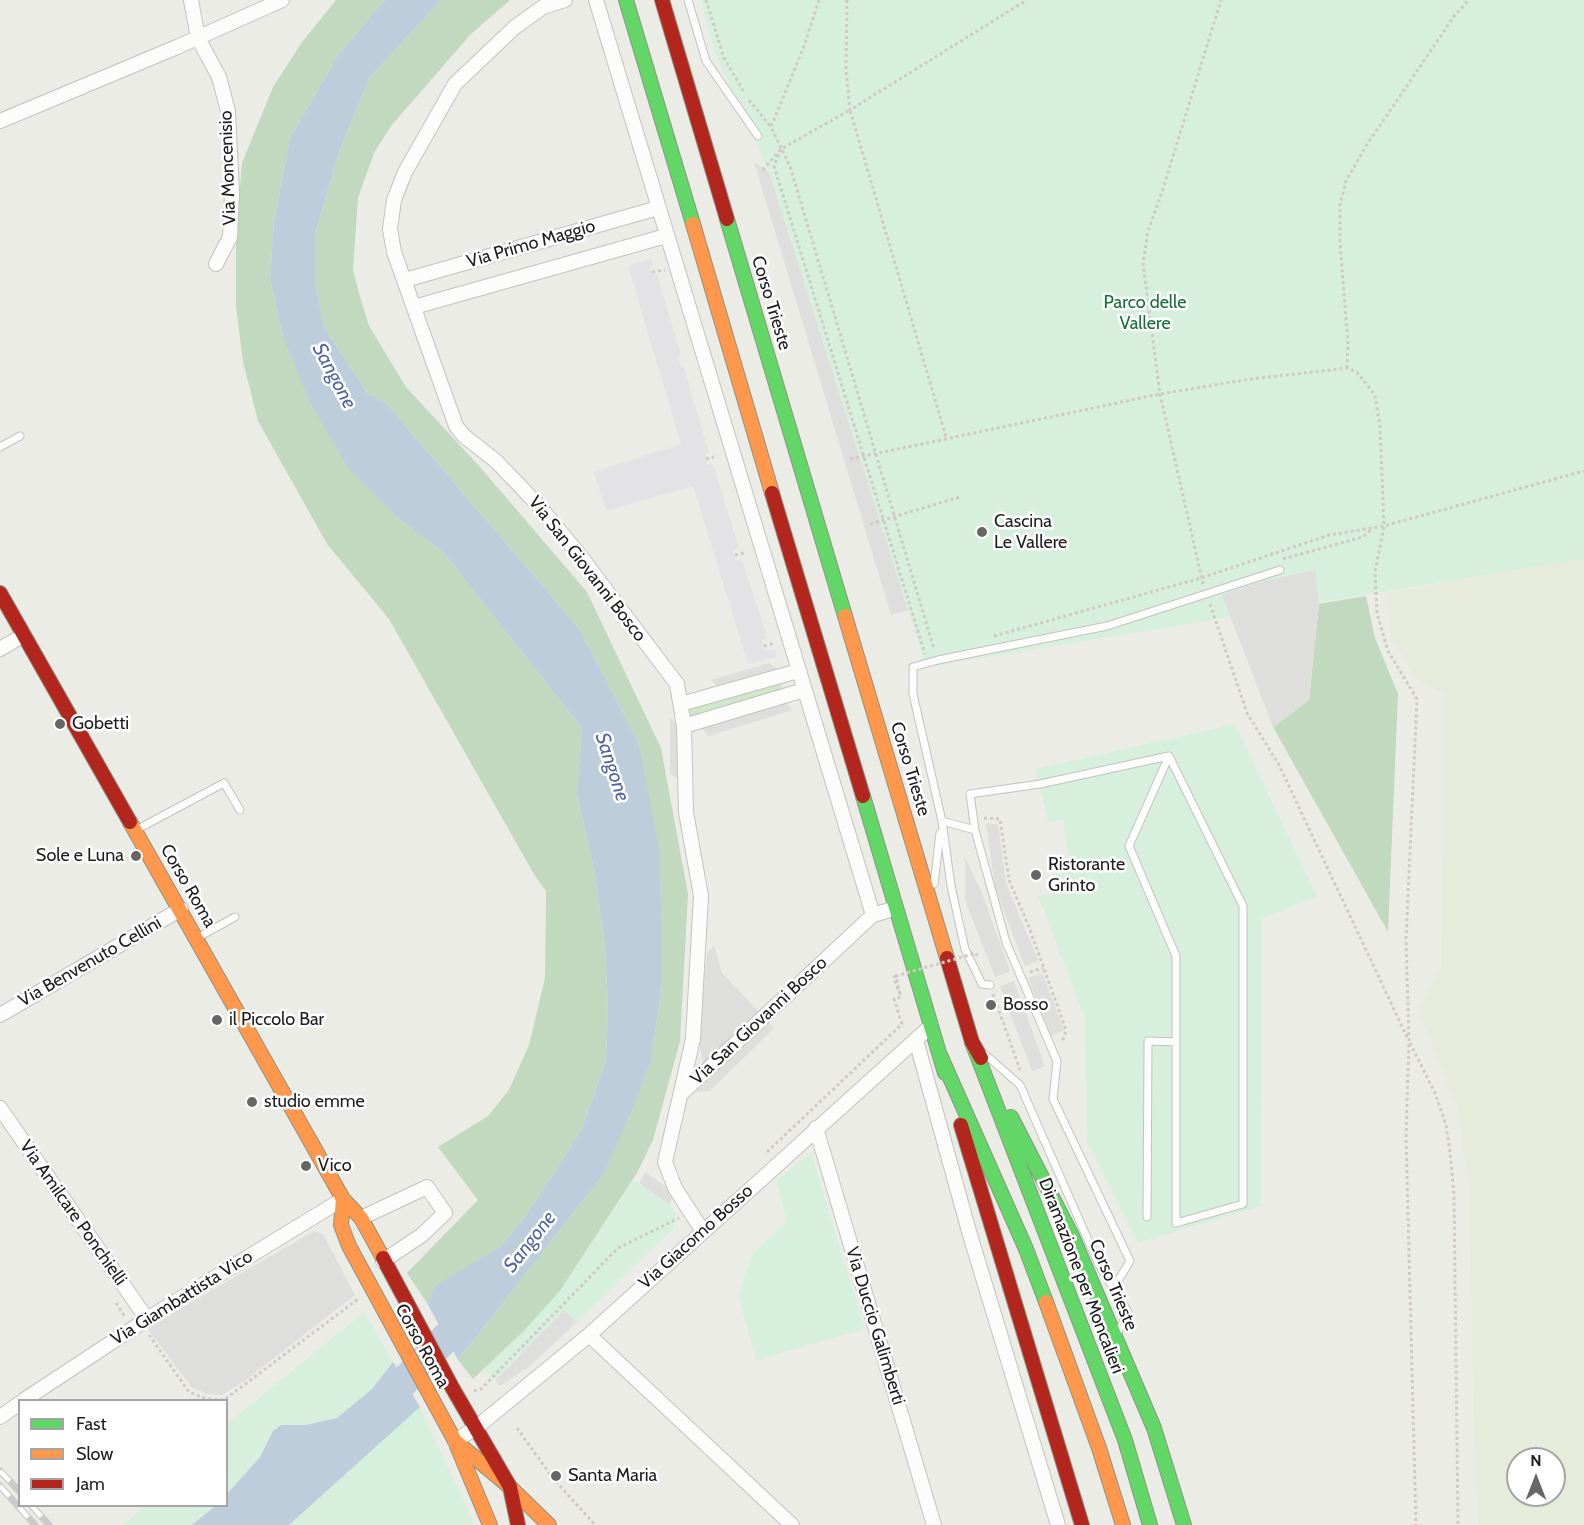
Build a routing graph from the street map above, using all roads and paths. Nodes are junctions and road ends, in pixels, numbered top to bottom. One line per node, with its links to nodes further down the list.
1 (190, 0): 14 (street, Via Moncenisio)
2 (282, 0): 14 (street)
3 (565, 0): 26 (street, Via San Giovanni Bosco)
4 (596, 0): 21 (street)
5 (626, 0): 68 (main road)
6 (662, 0): 67 (main road, Corso Trieste)
7 (688, 0): 18 (lane)
8 (706, 0): 17 (path)
9 (819, 0): 17 (path)
10 (847, 0): 15 (path)
11 (1027, 0): 15 (path)
12 (1221, 0): 29 (path)
13 (1469, 0): 28 (path)
14 (198, 38): 16 (street); 23 (street, Via Moncenisio)
15 (849, 110): 19 (path); 31 (path)
16 (0, 121)
17 (771, 127): 19 (path)
18 (758, 136)
19 (782, 149): 20 (path); 33 (path); 34 (path)
20 (763, 170)
21 (658, 208): 22 (street); 26 (street, Via Primo Maggio)
22 (666, 236): 27 (street, Via Primo Maggio); 57 (street)
23 (216, 264)
24 (659, 271): 25 (path)
25 (651, 272)
26 (405, 280): 27 (street, Via San Giovanni Bosco)
27 (414, 307): 59 (street, Via San Giovanni Bosco)
28 (1347, 368): 29 (path); 43 (path)
29 (1160, 394): 31 (path); 47 (path)
30 (20, 436): 32 (lane)
31 (946, 437): 33 (path)
32 (0, 447)
33 (875, 452): 34 (path); 40 (path)
34 (863, 456): 37 (path); 41 (path)
35 (714, 457): 36 (path)
36 (706, 459)
37 (850, 459)
38 (1584, 471): 43 (path)
39 (960, 497): 40 (path)
40 (895, 518): 41 (path); 55 (path)
41 (884, 521): 42 (path); 56 (path)
42 (870, 525)
43 (1384, 526): 47 (path); 78 (path)
44 (744, 553): 45 (path)
45 (735, 555)
46 (1280, 570): 49 (lane)
47 (1201, 578): 49 (path); 51 (path)
48 (0, 593): 50 (main road, Corso Roma)
49 (1207, 594): 55 (lane); 78 (path)
50 (24, 635): 54 (street); 65 (main road, Corso Roma)
51 (991, 638)
52 (775, 643): 53 (path)
53 (764, 646)
54 (0, 649)
55 (938, 660): 56 (lane)
56 (928, 663): 64 (lane)
57 (798, 671): 58 (street); 59 (street)
58 (804, 690): 60 (street); 70 (street)
59 (681, 704): 60 (street, Via San Giovanni Bosco)
60 (684, 726): 83 (street, Via San Giovanni Bosco)
61 (1169, 756): 66 (lane); 80 (lane); 80 (lane)
62 (240, 810): 65 (lane)
63 (986, 818): 82 (path)
64 (942, 821): 66 (lane); 67 (lane); 74 (lane)
65 (136, 830): 69 (main road, Corso Roma)
66 (975, 830): 82 (lane)
67 (932, 905): 79 (main road, Corso Trieste)
68 (896, 908): 70 (street, Via San Giovanni Bosco); 76 (main road)
69 (180, 909): 72 (main road, Corso Roma); 75 (street, Via Benvenuto Cellini)
70 (873, 915): 83 (street, Via San Giovanni Bosco)
71 (235, 917): 72 (lane)
72 (197, 938): 87 (main road, Corso Roma)
73 (978, 959): 86 (path, bridge)
74 (990, 985)
75 (0, 1014)
76 (931, 1026): 77 (street, Via Giacomo Bosso); 81 (main road)
77 (916, 1040): 85 (street, Via Giacomo Bosso); 116 (street)
78 (1409, 1040): 121 (path); 122 (path)
79 (972, 1042): 93 (lane); 97 (main road, Corso Trieste); 119 (main road, Diramazione per Moncalieri)
80 (1176, 1042): 88 (lane)
81 (940, 1055): 117 (main road); 118 (main road)
82 (1057, 1062): 93 (lane)
83 (681, 1094): 91 (street, Via San Giovanni Bosco)
84 (0, 1108): 95 (street, Via Amilcare Ponchielli)
85 (816, 1128): 91 (street, Via Giacomo Bosso); 115 (street, Via Duccio Galimberti)
86 (766, 1153)
87 (343, 1199): 89 (main road, Corso Roma); 95 (street, Via Giambattista Vico); 100 (main road, Corso Roma)
88 (1147, 1217)
89 (361, 1218): 92 (main road, Corso Roma); 92 (street)
90 (674, 1220): 99 (path)
91 (702, 1230): 96 (street, Via Giacomo Bosso)
92 (383, 1261): 106 (main road, Corso Roma)
93 (1113, 1288): 97 (lane)
94 (352, 1302): 103 (path)
95 (147, 1319): 101 (street, Via Giambattista Vico)
96 (589, 1335): 106 (street, Via Giacomo Bosso); 114 (street)
97 (1115, 1337): 120 (main road, Corso Trieste)
98 (141, 1340): 102 (path)
99 (468, 1389)
100 (428, 1392): 106 (main road); 108 (main road, Corso Roma)
101 (27, 1399)
102 (207, 1399)
103 (225, 1399)
104 (18, 1404): 105 (street)
105 (0, 1417)
106 (477, 1427): 108 (street, Via Giacomo Bosso); 109 (main road, Corso Roma)
107 (517, 1428): 113 (path)
108 (454, 1441): 109 (main road, Corso Roma); 110 (main road)
109 (510, 1487): 111 (main road); 112 (main road, Corso Roma)
110 (490, 1525)
111 (518, 1525)
112 (549, 1525)
113 (595, 1525)
114 (792, 1525)
115 (934, 1525)
116 (1058, 1525)
117 (1083, 1525)
118 (1123, 1525)
119 (1150, 1525)
120 (1184, 1525)
121 (1416, 1525)
122 (1458, 1525)

